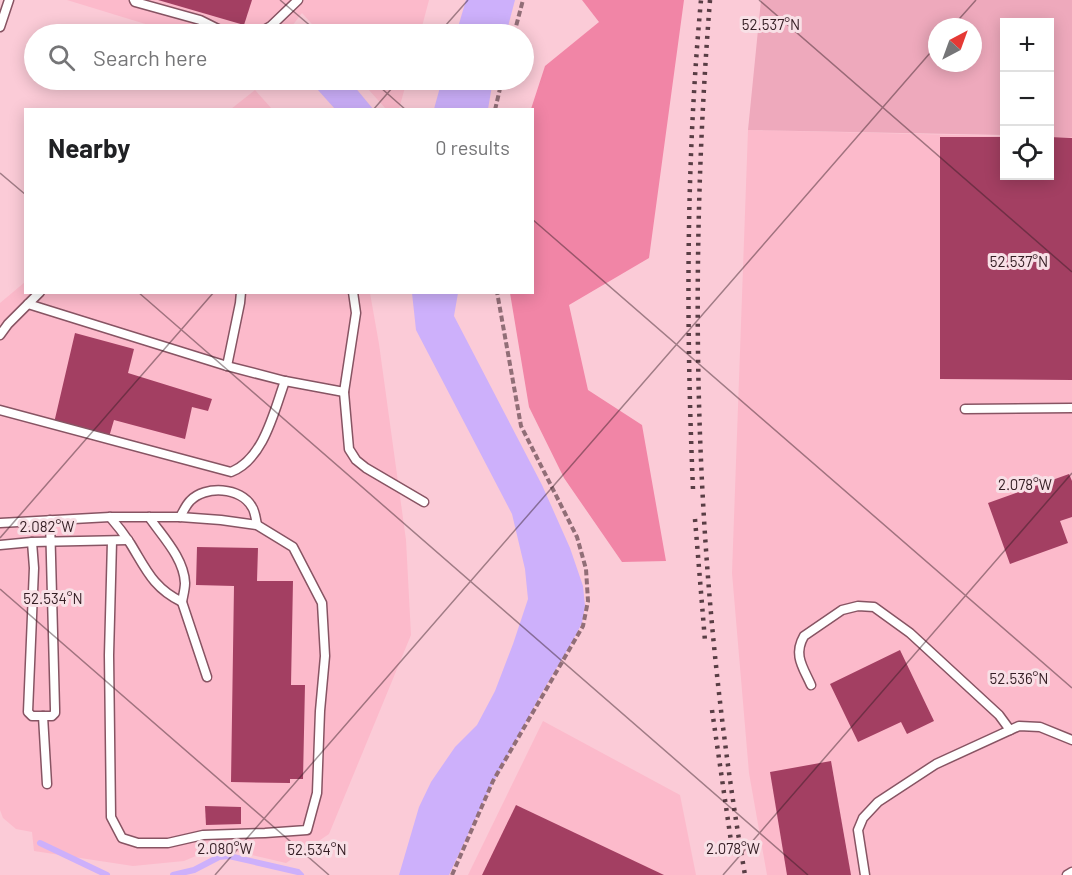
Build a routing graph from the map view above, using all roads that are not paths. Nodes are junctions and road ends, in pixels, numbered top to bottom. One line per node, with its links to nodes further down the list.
1 (9, 0): 6 (lane)
2 (134, 0): 4 (lane)
3 (298, 0): 5 (lane)
4 (208, 24)
5 (273, 24)
6 (0, 27)
7 (38, 294): 10 (lane)
8 (241, 294): 12 (lane)
9 (353, 294): 14 (lane)
10 (28, 304): 11 (lane); 12 (lane)
11 (0, 335)
12 (227, 366): 13 (lane)
13 (285, 381): 14 (lane); 17 (lane)
14 (344, 392): 18 (lane)
15 (1072, 408): 16 (lane)
16 (965, 409)
17 (0, 410)
18 (424, 502)
19 (110, 517): 20 (lane); 22 (lane); 25 (lane)
20 (149, 517): 21 (lane); 30 (lane)
21 (180, 517): 24 (lane); 24 (lane)
22 (50, 520): 23 (lane); 28 (lane)
23 (0, 523)
24 (257, 525): 26 (lane)
25 (128, 540): 26 (lane); 30 (lane)
26 (112, 541): 28 (lane)
27 (32, 542): 28 (lane); 29 (lane); 33 (lane)
28 (51, 542): 33 (lane)
29 (0, 545)
30 (182, 602): 31 (lane)
31 (207, 677)
32 (811, 685): 34 (lane)
33 (43, 716): 36 (lane)
34 (1010, 730): 35 (lane); 38 (lane)
35 (1072, 740)
36 (47, 784)
37 (1072, 872): 39 (lane)
38 (865, 875)
39 (1067, 875)

